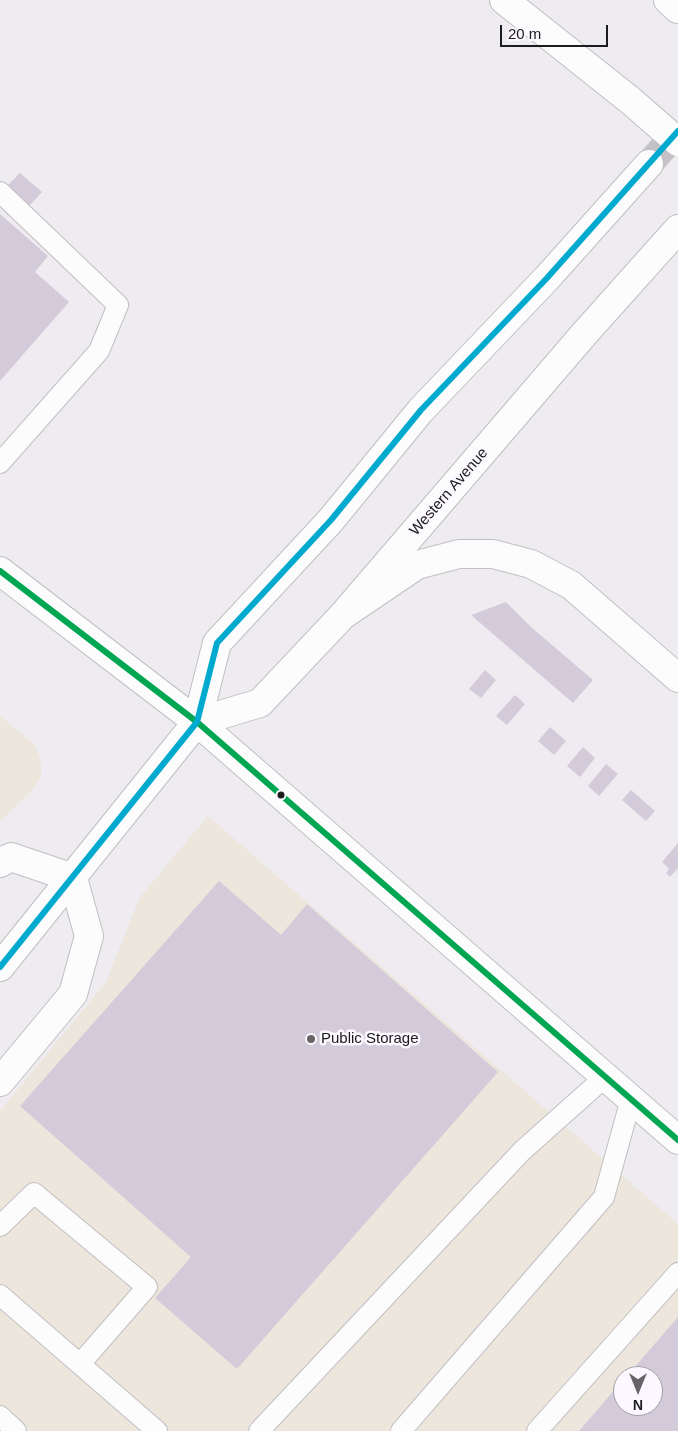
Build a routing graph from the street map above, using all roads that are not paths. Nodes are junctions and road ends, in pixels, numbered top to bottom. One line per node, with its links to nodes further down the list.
1 (504, 0): 4 (main road, bridge)
2 (668, 0): 3 (main road)
3 (678, 9)
4 (678, 142)
5 (649, 164): 12 (main road)
6 (0, 192): 8 (lane)
7 (678, 229): 10 (main road, Western Avenue)
8 (0, 463)
9 (0, 571): 12 (main road)
10 (343, 615): 11 (main road); 12 (main road, Western Avenue)
11 (678, 678)
12 (197, 722): 14 (main road); 16 (main road)
13 (0, 863): 14 (main road)
14 (73, 878): 15 (main road); 17 (main road)
15 (0, 967)
16 (605, 1076): 18 (main road); 27 (lane)
17 (0, 1082)
18 (631, 1099): 19 (main road); 28 (lane)
19 (678, 1140)
20 (0, 1226): 23 (lane)
21 (678, 1274): 29 (lane)
22 (0, 1295): 23 (lane)
23 (80, 1364): 26 (lane)
24 (0, 1416): 25 (lane)
25 (16, 1431)
26 (157, 1431)
27 (259, 1431)
28 (401, 1431)
29 (537, 1431)

